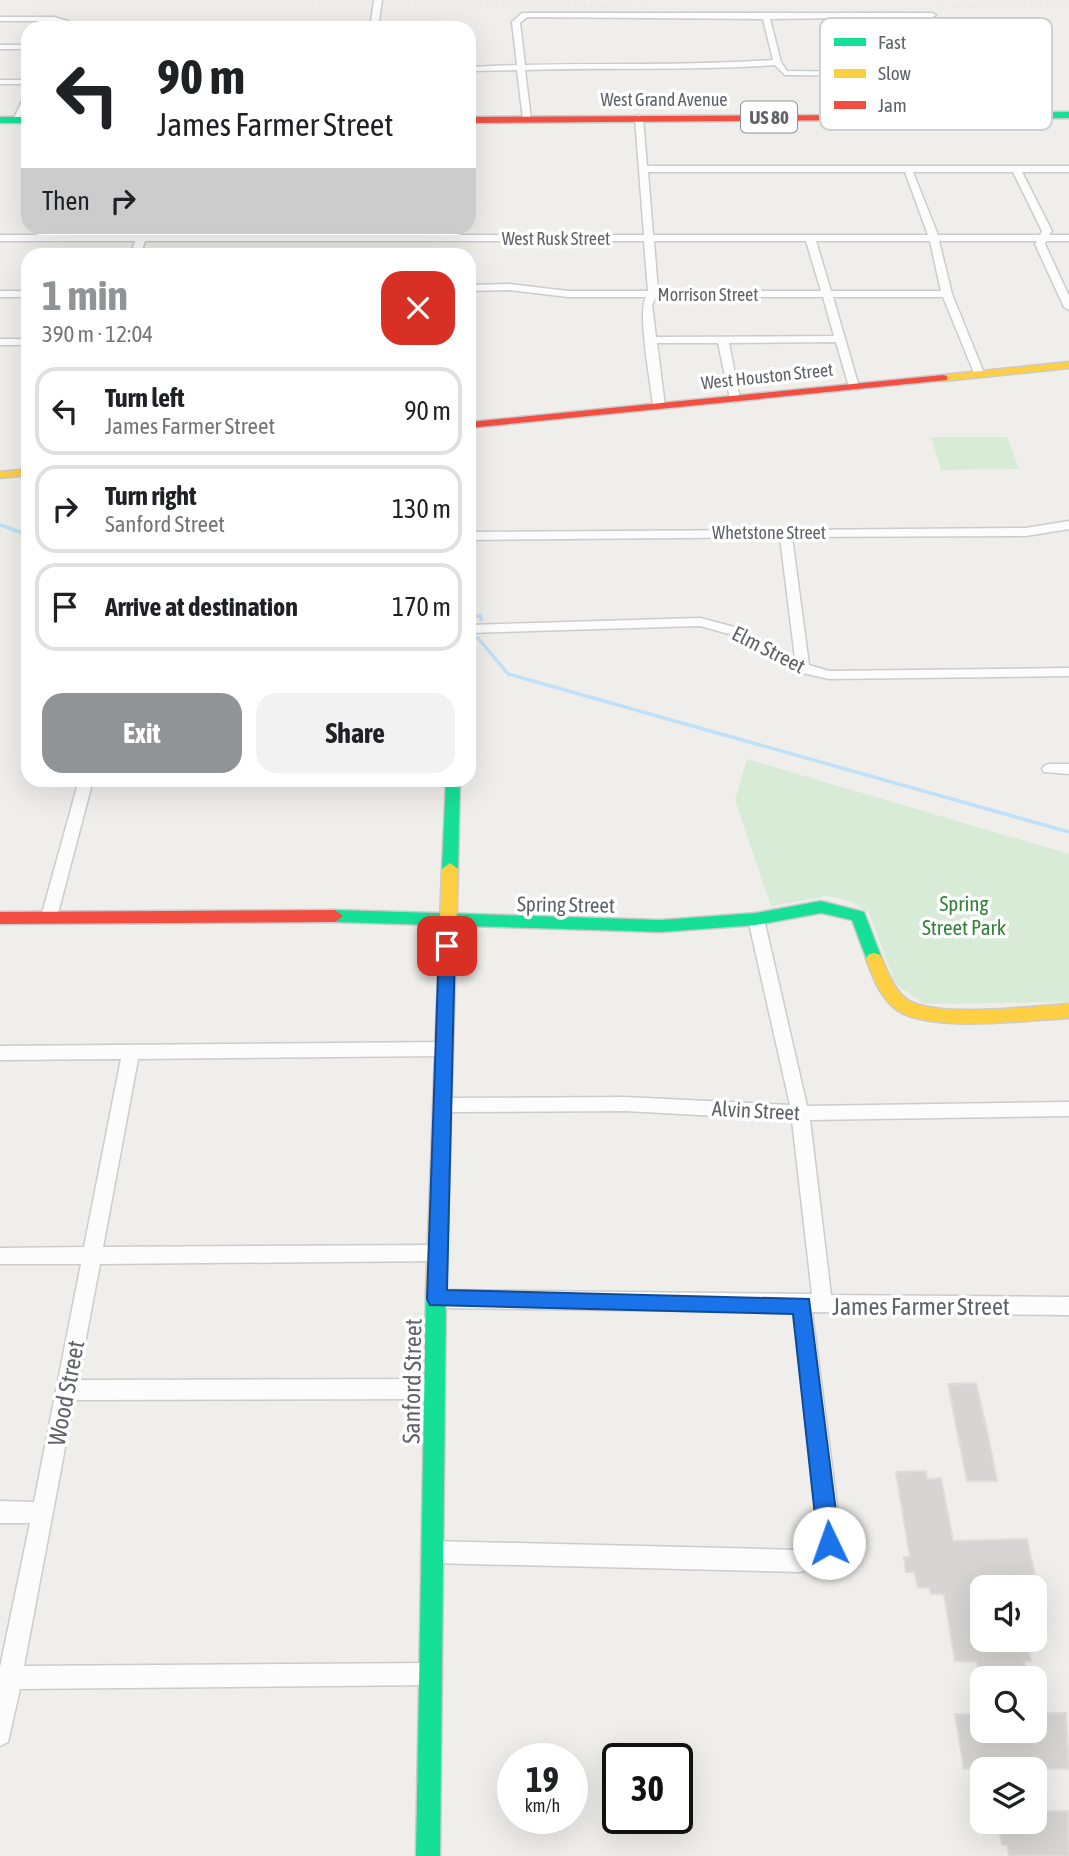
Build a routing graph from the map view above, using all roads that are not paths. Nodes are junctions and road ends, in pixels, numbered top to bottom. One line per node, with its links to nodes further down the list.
1 (379, 0): 7 (street)
2 (932, 15): 4 (street)
3 (766, 17): 4 (street); 10 (street); 11 (street)
4 (851, 17)
5 (0, 19): 6 (street)
6 (58, 21)
7 (375, 21)
8 (0, 47): 9 (street)
9 (21, 47)
10 (777, 62): 11 (street); 13 (street)
11 (521, 68): 12 (street); 19 (street)
12 (476, 69)
13 (820, 74)
14 (0, 82): 15 (street)
15 (21, 82)
16 (820, 117): 17 (main road, West Grand Avenue / US 80)
17 (639, 118): 19 (main road, West Grand Avenue / US 80); 20 (street)
18 (476, 120): 19 (main road, West Grand Avenue / US 80)
19 (527, 120)
20 (644, 169): 21 (street); 28 (street)
21 (908, 169): 22 (street); 25 (street)
22 (1016, 169): 23 (street); 29 (street)
23 (1069, 169)
24 (810, 237): 25 (street, West Rusk Street); 28 (street, West Rusk Street); 36 (street)
25 (934, 237): 29 (street, West Rusk Street); 37 (street)
26 (0, 238): 27 (street, West Rusk Street)
27 (141, 238): 28 (street, West Rusk Street); 31 (street)
28 (647, 238): 35 (street)
29 (1042, 238): 30 (street, West Rusk Street); 38 (street)
30 (1069, 238)
31 (138, 248)
32 (476, 288): 35 (street, Morrison Street)
33 (0, 294): 34 (street)
34 (21, 294)
35 (653, 294): 36 (street, Morrison Street); 41 (street)
36 (828, 294): 37 (street, Morrison Street); 40 (street)
37 (947, 294): 45 (street)
38 (1069, 306)
39 (723, 340): 40 (street); 41 (street); 47 (street)
40 (841, 340): 46 (street)
41 (650, 341): 48 (street)
42 (0, 342): 43 (street)
43 (21, 342)
44 (1069, 365): 45 (main road, West Houston Street)
45 (979, 373): 46 (main road, West Houston Street)
46 (853, 387): 47 (main road, West Houston Street)
47 (735, 399): 48 (main road, West Houston Street)
48 (659, 406): 49 (main road, West Houston Street)
49 (476, 424)
50 (21, 473): 51 (main road)
51 (0, 475)
52 (1069, 524): 53 (street, Whetstone Street)
53 (785, 531): 54 (street, Whetstone Street); 56 (street)
54 (476, 536)
55 (476, 629): 56 (street, Elm Street)
56 (803, 669): 57 (street, Elm Street)
57 (1069, 672)
58 (1049, 769): 59 (street)
59 (1069, 769)
60 (84, 787): 62 (street)
61 (453, 787): 65 (main road, Sanford Street)
62 (49, 917): 63 (main road, Spring Street); 65 (main road, Spring Street)
63 (0, 918)
64 (756, 919): 65 (main road, Spring Street); 66 (main road, Spring Street); 72 (street)
65 (448, 920): 67 (main road, Sanford Street)
66 (1069, 1011)
67 (445, 1049): 68 (street); 70 (main road, Sanford Street)
68 (131, 1052): 69 (street); 74 (street, Wood Street)
69 (0, 1053)
70 (443, 1105): 72 (street, Alvin Street); 73 (main road, Sanford Street)
71 (1069, 1109): 72 (street, Alvin Street)
72 (800, 1113): 77 (street)
73 (438, 1253): 74 (street); 76 (main road, Sanford Street)
74 (90, 1255): 75 (street); 80 (street, Wood Street)
75 (0, 1256)
76 (437, 1299): 77 (street, James Farmer Street); 79 (main road, Sanford Street)
77 (813, 1305): 78 (street, James Farmer Street); 83 (street)
78 (1069, 1306)
79 (433, 1389): 80 (street); 83 (main road, Sanford Street)
80 (68, 1390): 82 (street, Wood Street)
81 (0, 1512): 82 (street)
82 (42, 1513): 85 (street, Wood Street)
83 (432, 1552): 84 (main road, Sanford Street)
84 (431, 1674): 85 (street); 87 (main road, Sanford Street)
85 (6, 1678): 86 (street, Wood Street)
86 (0, 1734)
87 (428, 1856)

